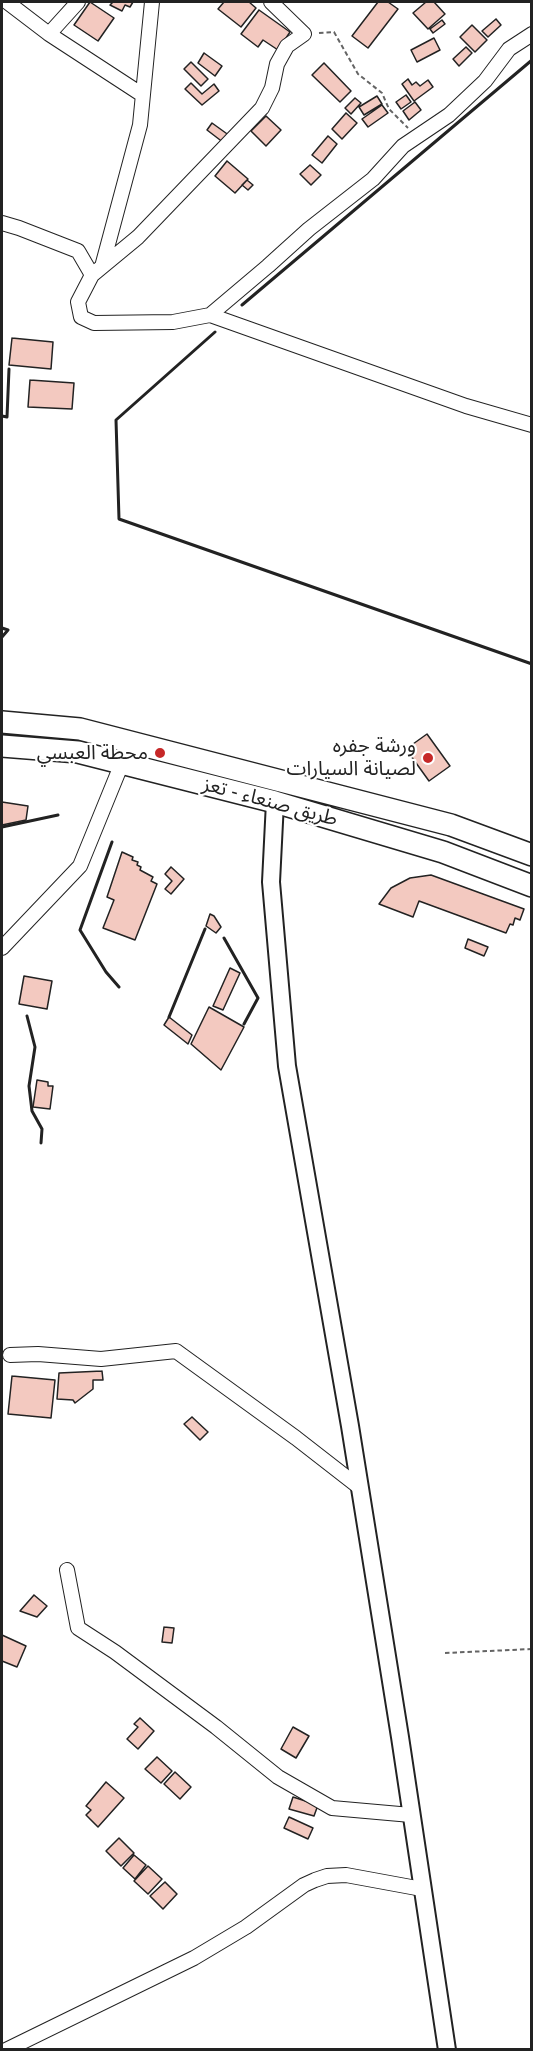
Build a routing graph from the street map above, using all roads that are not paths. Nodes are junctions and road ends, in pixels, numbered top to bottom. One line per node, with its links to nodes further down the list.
1 (7, 2): 5 (street)
2 (78, 2): 5 (street)
3 (152, 2): 7 (street)
4 (271, 2): 9 (street)
5 (49, 34): 7 (street)
6 (531, 34): 11 (street)
7 (141, 94): 9 (street)
8 (2, 223): 10 (street)
9 (103, 263): 10 (street)
10 (92, 275): 11 (street)
11 (210, 315): 12 (street)
12 (531, 425)
13 (2, 722): 17 (highway, طريق صنعاء - تعز)
14 (2, 746): 15 (highway, طريق صنعاء - تعز)
15 (122, 763): 16 (highway, طريق صنعاء - تعز); 19 (street)
16 (275, 802): 18 (highway, طريق صنعاء - تعز); 21 (street)
17 (531, 855)
18 (531, 886)
19 (2, 948)
20 (10, 1354): 21 (street)
21 (359, 1487): 23 (street)
22 (67, 1570): 23 (street)
23 (411, 1815): 24 (street)
24 (422, 1889): 25 (street); 26 (street)
25 (6, 2049)
26 (447, 2049)

